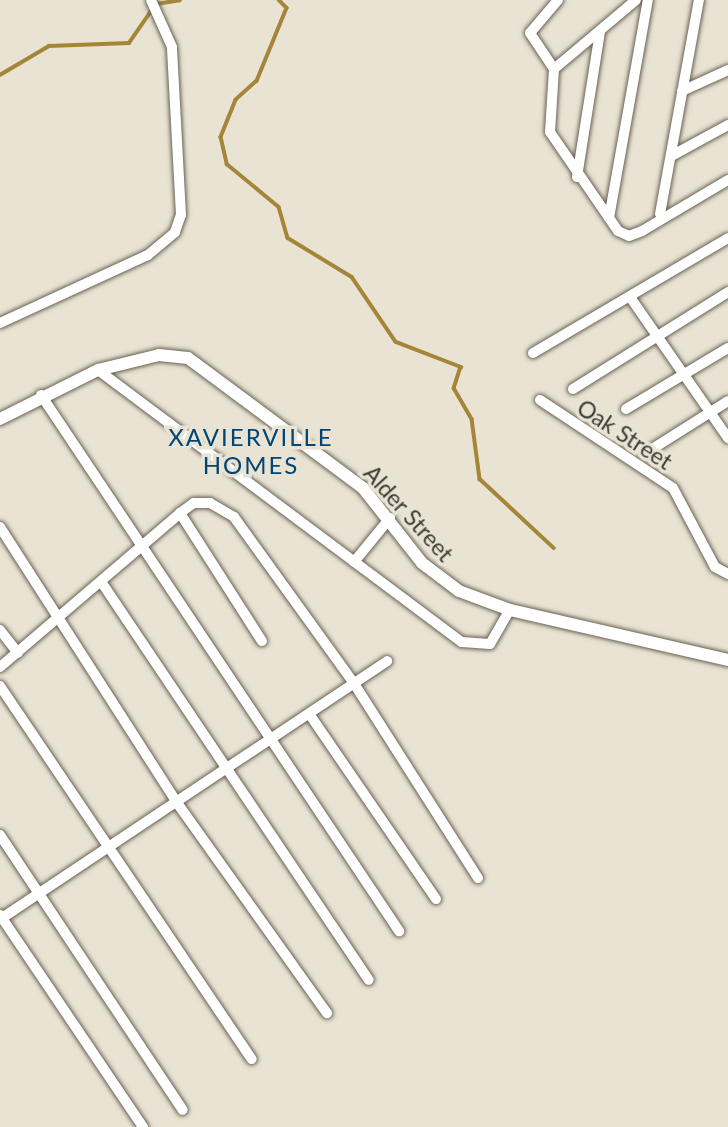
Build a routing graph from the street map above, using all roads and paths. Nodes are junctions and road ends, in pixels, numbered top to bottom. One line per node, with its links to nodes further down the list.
1 (151, 0): 19 (street)
2 (558, 0): 7 (street)
3 (636, 0): 6 (street)
4 (648, 0): 15 (street)
5 (699, 0): 9 (street)
6 (600, 31): 7 (street); 12 (street)
7 (554, 69): 12 (street)
8 (728, 70): 9 (street)
9 (682, 91): 11 (street)
10 (728, 125): 11 (street)
11 (673, 155): 14 (street)
12 (577, 177): 15 (street)
13 (728, 180): 14 (street)
14 (660, 215): 15 (street)
15 (609, 218)
16 (728, 238): 18 (street)
17 (728, 292): 20 (street)
18 (630, 297): 20 (street); 22 (street)
19 (0, 323)
20 (653, 335): 24 (street); 25 (street)
21 (728, 348): 24 (street)
22 (533, 354)
23 (98, 370): 26 (street, Alder Street); 35 (street, Alder Street); 38 (street)
24 (682, 375): 29 (street); 30 (street)
25 (573, 389)
26 (41, 395): 31 (street, Alder Street); 37 (street)
27 (540, 400): 39 (street, Oak Street)
28 (728, 401): 30 (street)
29 (626, 409)
30 (709, 412): 32 (street); 33 (street)
31 (0, 419)
32 (728, 438)
33 (649, 451)
34 (180, 513): 37 (street); 44 (street); 50 (street)
35 (390, 519): 38 (street); 41 (street, Alder Street)
36 (0, 527): 42 (street)
37 (142, 547): 40 (street); 52 (street)
38 (354, 562): 41 (street)
39 (728, 574)
40 (102, 583): 42 (street); 53 (street)
41 (510, 610): 46 (street, Alder Street)
42 (59, 618): 45 (street); 54 (street)
43 (0, 630): 45 (street)
44 (262, 641)
45 (18, 653): 48 (street)
46 (728, 660)
47 (387, 661): 50 (street)
48 (0, 667)
49 (0, 685): 56 (street)
50 (355, 685): 51 (street); 57 (street)
51 (310, 715): 52 (street); 59 (street)
52 (271, 741): 53 (street); 61 (street)
53 (224, 769): 54 (street); 62 (street)
54 (175, 800): 56 (street); 63 (street)
55 (0, 835): 58 (street)
56 (106, 847): 58 (street); 64 (street)
57 (478, 878)
58 (38, 892): 60 (street); 65 (street)
59 (436, 899)
60 (1, 916): 66 (street)
61 (399, 930)
62 (369, 980)
63 (327, 1013)
64 (252, 1059)
65 (183, 1110)
66 (143, 1127)

